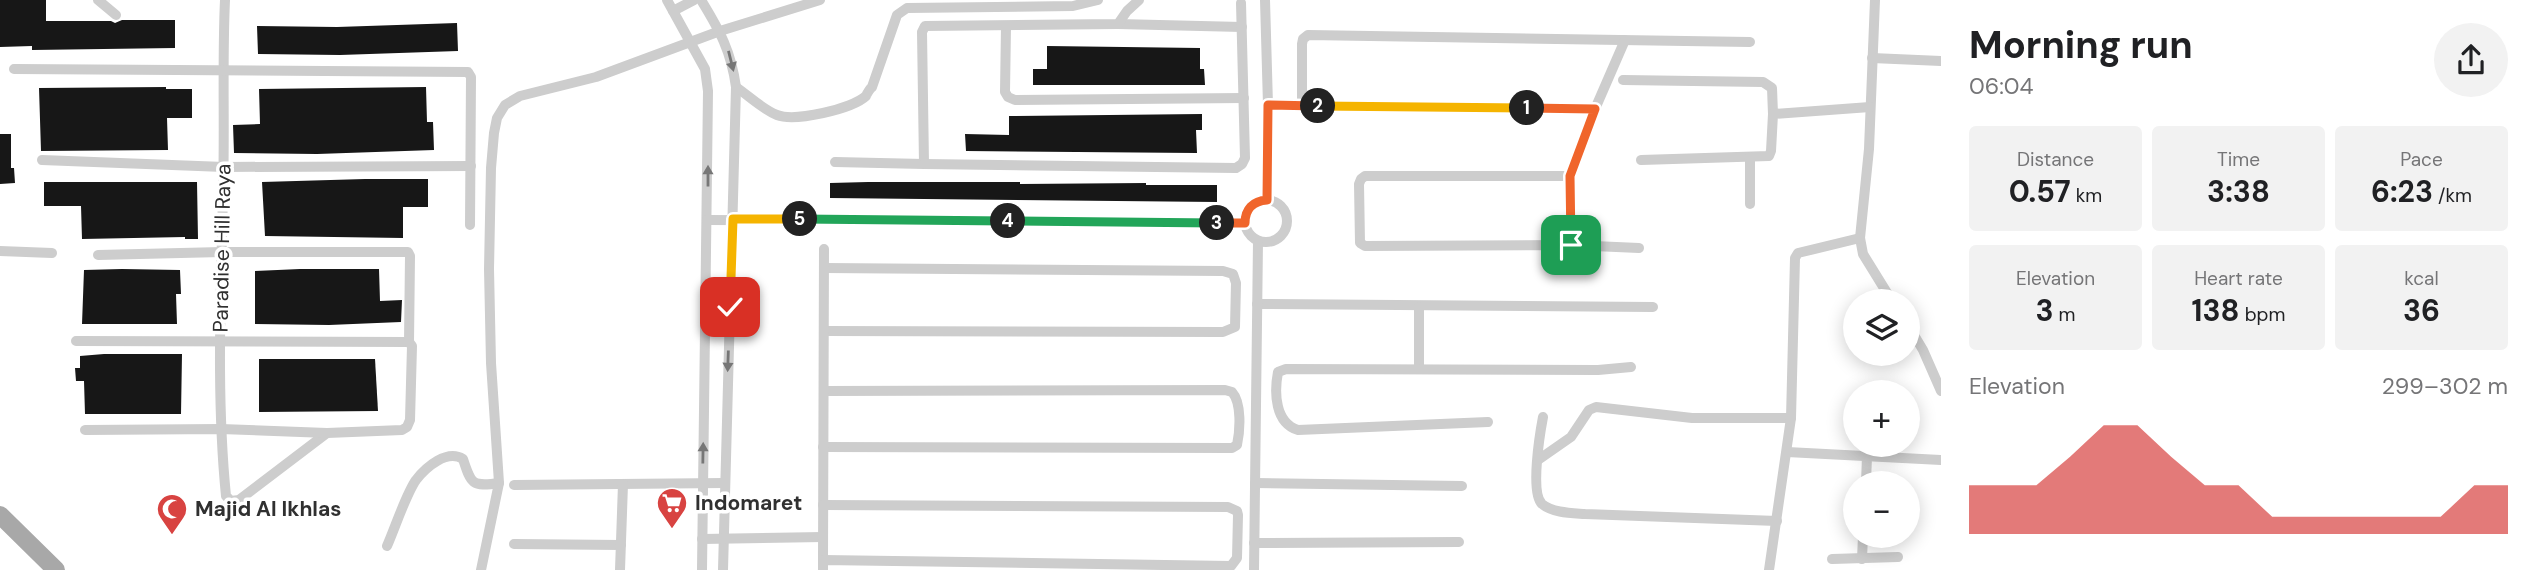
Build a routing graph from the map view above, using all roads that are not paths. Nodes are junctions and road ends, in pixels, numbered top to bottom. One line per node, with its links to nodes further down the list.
1 (99, 0): 13 (street)
2 (225, 0): 24 (street, Paradise Hill Raya)
3 (667, 0): 12 (street)
4 (694, 0): 12 (street)
5 (701, 0): 17 (street)
6 (820, 0): 17 (street)
7 (1098, 0): 26 (street)
8 (1139, 0): 14 (street)
9 (1875, 0): 21 (street)
10 (1241, 1): 11 (street); 16 (street)
11 (1265, 1): 28 (street)
12 (673, 11): 20 (street)
13 (116, 15)
14 (1118, 24): 15 (street); 16 (street)
15 (1006, 26): 27 (street); 37 (street)
16 (1242, 27): 27 (street)
17 (720, 31): 20 (street); 26 (street, one-way to 26)
18 (1625, 40): 19 (street); 29 (street); 31 (street)
19 (1750, 42)
20 (691, 44): 44 (street, one-way to 20); 85 (street)
21 (1872, 58): 22 (street); 30 (street)
22 (1941, 61)
23 (14, 69): 24 (street)
24 (222, 69): 38 (street); 39 (street, Paradise Hill Raya)
25 (1623, 80): 32 (street)
26 (736, 87): 43 (street)
27 (1244, 98): 37 (street)
28 (1268, 105): 29 (street); 41 (street)
29 (1302, 106): 31 (street)
30 (1870, 107): 32 (street); 47 (street)
31 (1595, 109): 40 (street)
32 (1773, 114): 33 (street)
33 (1750, 157): 35 (street); 42 (street)
34 (42, 160): 39 (street)
35 (1642, 160)
36 (835, 162): 37 (street)
37 (924, 164)
38 (471, 166): 39 (street); 46 (street)
39 (224, 167): 53 (street, Paradise Hill Raya)
40 (1570, 176): 49 (street); 49 (street)
41 (1267, 200): 45 (street); 48 (street)
42 (1750, 204)
43 (733, 219): 44 (street); 45 (street); 83 (street, one-way to 83)
44 (707, 220): 82 (street, one-way to 44)
45 (1245, 223): 48 (street)
46 (470, 225)
47 (1860, 238): 57 (street); 71 (street)
48 (1258, 241): 58 (street)
49 (1571, 245): 50 (street)
50 (1639, 248)
51 (824, 250): 56 (street)
52 (0, 251): 54 (street)
53 (222, 252): 55 (street); 63 (street, Paradise Hill Raya); 64 (street)
54 (52, 253)
55 (98, 255)
56 (824, 268): 61 (street); 61 (street)
57 (1885, 289)
58 (1257, 304): 59 (street); 84 (street)
59 (1419, 307): 60 (street); 67 (street)
60 (1653, 307)
61 (824, 331): 68 (street)
62 (76, 341): 63 (street)
63 (221, 341): 64 (street); 73 (street, Paradise Hill Raya)
64 (410, 342): 75 (street)
65 (1920, 345): 69 (street)
66 (1631, 368): 67 (street)
67 (1419, 369): 72 (street)
68 (824, 391): 76 (street); 76 (street)
69 (1941, 391)
70 (1543, 417): 80 (street)
71 (1791, 418): 77 (street); 80 (street)
72 (1488, 422)
73 (221, 429): 74 (street); 75 (street); 75 (street, Paradise Hill Raya)
74 (85, 430)
75 (327, 433)
76 (823, 447): 89 (street)
77 (1787, 452): 78 (street); 91 (street)
78 (1843, 455)
79 (1886, 457): 81 (street)
80 (1538, 460): 91 (street)
81 (1941, 460)
82 (702, 483): 83 (street); 86 (street); 93 (street)
83 (724, 483): 94 (street)
84 (1255, 483): 88 (street); 96 (street)
85 (499, 484): 99 (street); 106 (street)
86 (623, 484): 87 (street); 98 (street)
87 (514, 485)
88 (1462, 486)
89 (823, 505): 92 (street); 104 (street)
90 (0, 515): 105 (main road)
91 (1777, 521): 111 (street)
92 (823, 537): 94 (street); 104 (street)
93 (702, 539): 94 (street); 108 (street)
94 (723, 539): 109 (street)
95 (1459, 542): 96 (street)
96 (1254, 543): 110 (street)
97 (514, 544): 98 (street)
98 (621, 545): 107 (street)
99 (387, 546)
100 (1862, 548): 103 (street)
101 (1898, 557): 103 (street)
102 (1832, 559): 103 (street)
103 (1862, 559)
104 (823, 565)
105 (56, 570)
106 (481, 570)
107 (620, 570)
108 (702, 570)
109 (723, 570)
110 (1254, 570)
111 (1769, 570)

